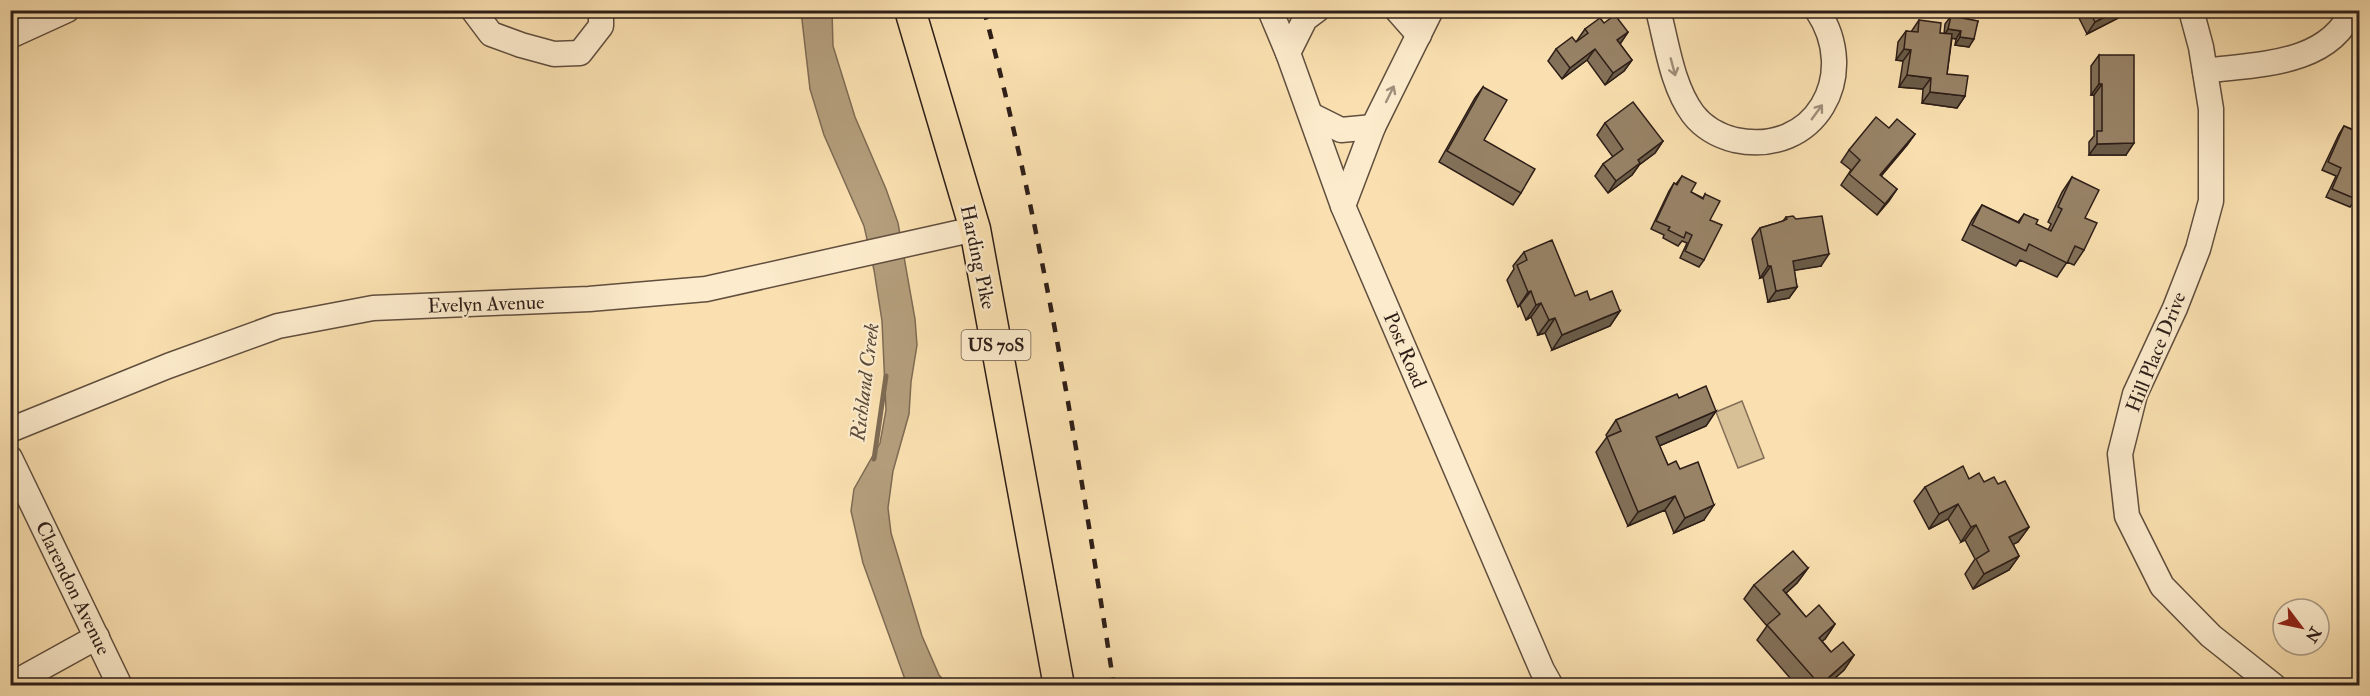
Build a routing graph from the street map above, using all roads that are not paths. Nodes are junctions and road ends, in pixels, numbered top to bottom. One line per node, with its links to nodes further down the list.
1 (68, 10): 14 (street)
2 (473, 10): 3 (street)
3 (601, 10)
4 (910, 10): 20 (main road, Harding Pike / US 70S)
5 (1270, 10): 15 (street, Post Road)
6 (1317, 10): 15 (street)
7 (1397, 10): 13 (street)
8 (1431, 10): 13 (street)
9 (1658, 10): 10 (street, one-way to 10)
10 (1817, 10)
11 (2191, 10): 16 (street, Hill Place Drive)
12 (2352, 10): 16 (street)
13 (1419, 35): 18 (street, one-way to 13)
14 (10, 36)
15 (1288, 53): 17 (street, Post Road)
16 (2205, 71): 28 (street, Hill Place Drive)
17 (1311, 115): 18 (street); 19 (street, Post Road)
18 (1373, 127): 19 (street)
19 (1344, 206): 27 (street, Post Road)
20 (975, 229): 21 (street, Evelyn Avenue); 26 (main road, Harding Pike / US 70S)
21 (10, 430)
22 (10, 458): 23 (street, Clarendon Avenue)
23 (97, 637): 24 (street); 25 (street, Clarendon Avenue)
24 (10, 685)
25 (120, 686)
26 (1059, 686)
27 (1551, 686)
28 (2274, 686)

